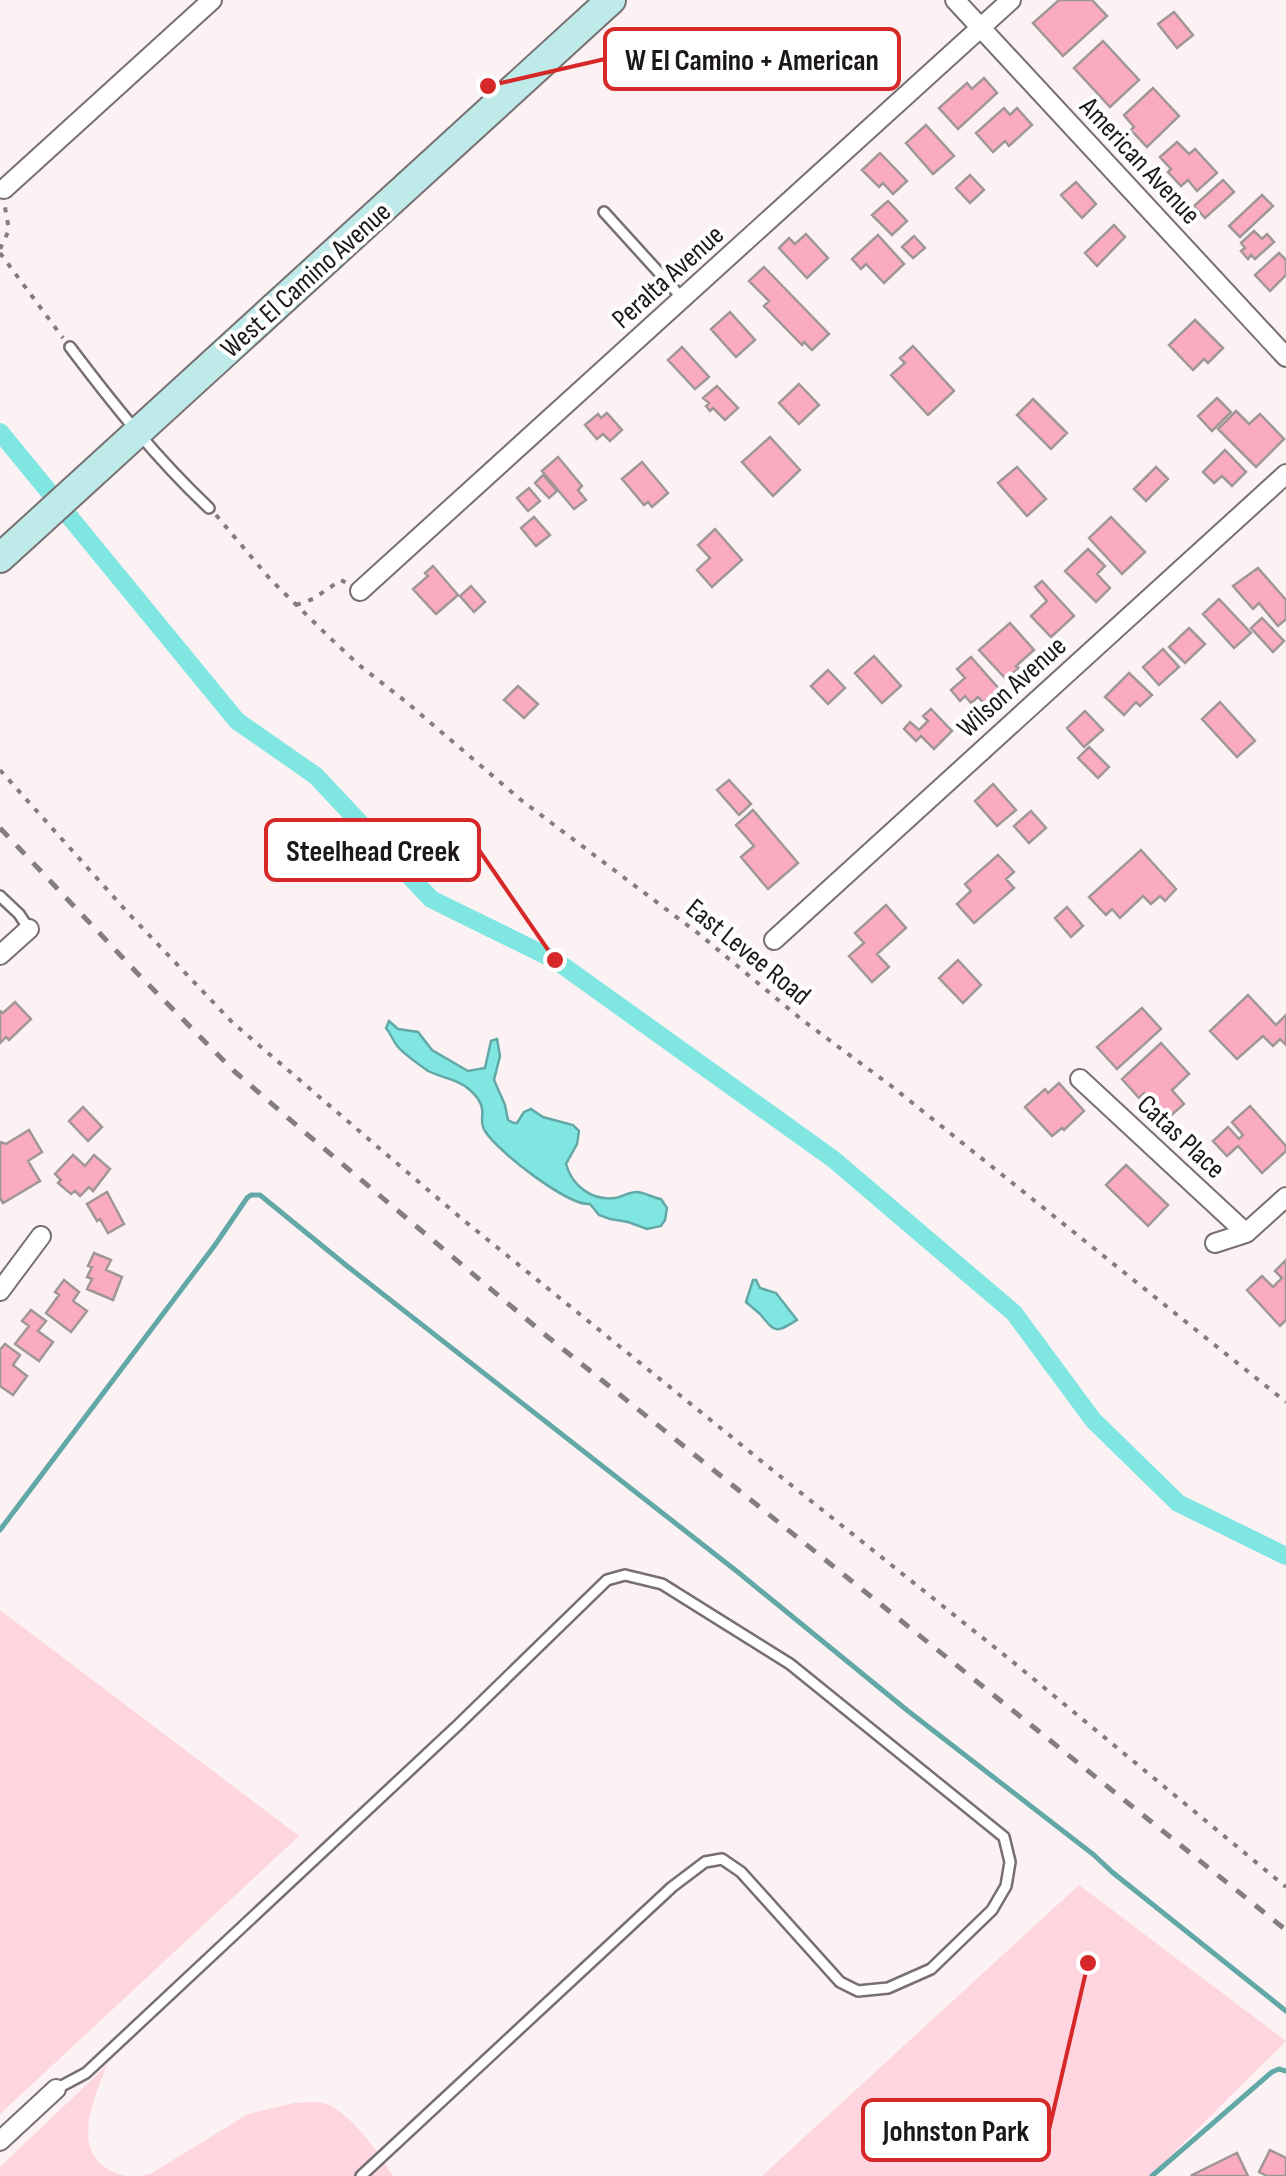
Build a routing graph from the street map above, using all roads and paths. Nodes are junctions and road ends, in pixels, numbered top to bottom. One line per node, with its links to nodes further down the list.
1 (211, 0): 6 (street)
2 (611, 0): 12 (main road, West El Camino Avenue)
3 (955, 0): 5 (street, American Avenue)
4 (1010, 0): 5 (street, Peralta Avenue)
5 (980, 28): 9 (street, Peralta Avenue); 11 (street, American Avenue)
6 (2, 194): 8 (path)
7 (604, 212): 9 (lane)
8 (0, 251): 10 (path)
9 (683, 299): 16 (street, Peralta Avenue)
10 (70, 347): 12 (lane)
11 (1286, 357)
12 (136, 432): 14 (lane); 15 (main road, West El Camino Avenue)
13 (1286, 474): 21 (street, Wilson Avenue)
14 (210, 508): 17 (path, East Levee Road)
15 (0, 558)
16 (360, 592): 17 (path)
17 (296, 605): 29 (path, East Levee Road)
18 (0, 770): 30 (path)
19 (0, 896): 20 (lane)
20 (29, 929): 22 (street)
21 (774, 940)
22 (0, 954)
23 (1080, 1080): 25 (street, Catas Place)
24 (1286, 1197): 25 (street)
25 (1246, 1233): 27 (street)
26 (41, 1236): 28 (street)
27 (1215, 1244)
28 (0, 1291)
29 (1286, 1402)
30 (1286, 1888)
31 (56, 2089): 32 (street); 33 (lane)
32 (0, 2141)
33 (361, 2176)

